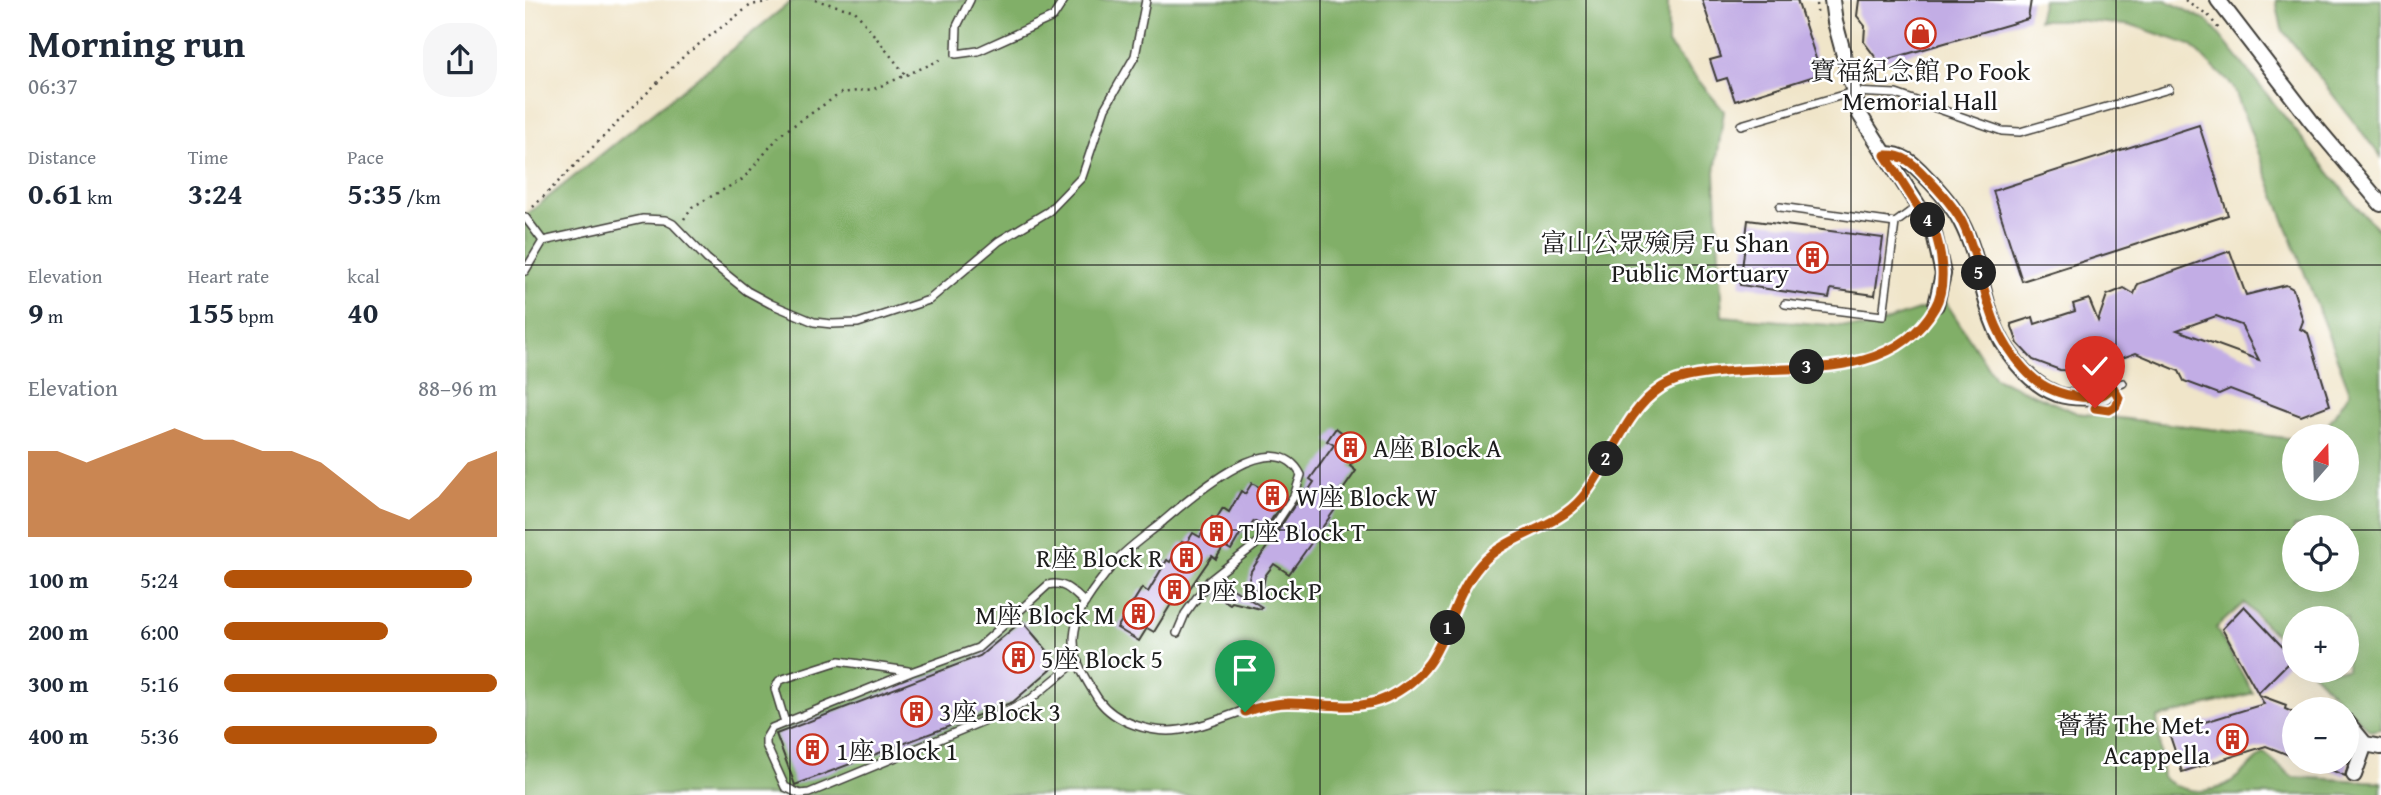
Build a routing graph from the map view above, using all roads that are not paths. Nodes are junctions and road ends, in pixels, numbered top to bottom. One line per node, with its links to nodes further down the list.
1 (970, 0): 2 (lane)
2 (1064, 0)
3 (1146, 0): 15 (lane)
4 (1832, 0): 7 (street)
5 (2218, 0): 10 (street)
6 (2169, 89): 7 (lane)
7 (1853, 92): 8 (lane); 9 (street)
8 (1741, 125)
9 (1885, 155): 12 (street); 20 (street)
10 (2381, 204)
11 (1780, 206): 14 (lane)
12 (1918, 206): 14 (lane); 18 (street)
13 (525, 216): 15 (lane)
14 (1895, 223): 17 (lane)
15 (543, 240): 16 (lane)
16 (525, 271)
17 (1786, 304)
18 (1936, 305): 23 (lane)
19 (2123, 383): 20 (lane)
20 (2105, 396)
21 (1085, 603): 22 (lane); 23 (lane); 24 (lane)
22 (1177, 633)
23 (1077, 661): 25 (lane)
24 (911, 672): 25 (lane); 25 (lane)
25 (785, 722)
26 (2359, 737): 27 (street)
27 (2365, 744): 28 (street); 29 (street)
28 (2381, 747)
29 (2354, 775)

